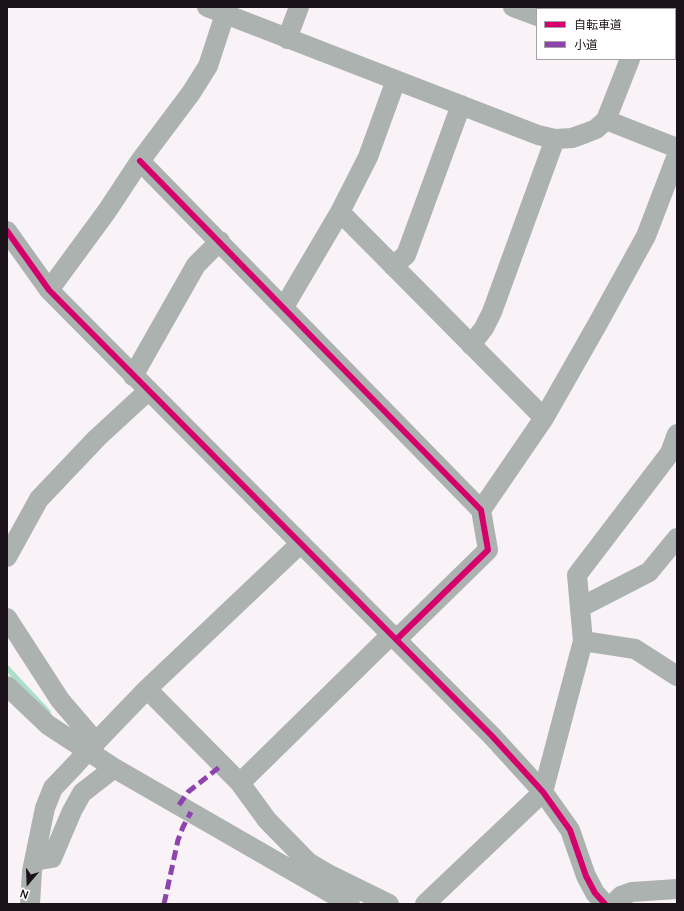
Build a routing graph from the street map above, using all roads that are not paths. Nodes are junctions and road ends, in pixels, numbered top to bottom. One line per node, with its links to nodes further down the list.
1 (207, 7): 4 (street)
2 (299, 7): 6 (street)
3 (513, 7): 5 (street)
4 (225, 14): 6 (street); 14 (street)
5 (536, 16)
6 (288, 38): 8 (street)
7 (630, 60): 10 (street)
8 (396, 80): 9 (street); 15 (street)
9 (461, 105): 11 (street); 18 (street)
10 (606, 120): 11 (street); 12 (street)
11 (555, 139): 21 (street)
12 (677, 148)
13 (677, 155): 24 (street)
14 (140, 161): 17 (street); 19 (street)
15 (340, 212): 18 (street); 20 (street)
16 (7, 231): 19 (street)
17 (220, 241): 20 (street); 22 (street)
18 (393, 266): 21 (street)
19 (49, 290): 22 (street)
20 (284, 307): 26 (street)
21 (471, 345): 24 (street)
22 (133, 376): 23 (street)
23 (148, 392): 28 (street); 29 (street)
24 (544, 418): 26 (street)
25 (677, 434): 30 (street)
26 (481, 510): 32 (street)
27 (677, 538): 30 (street)
28 (300, 544): 32 (street); 36 (street)
29 (7, 557)
30 (581, 607): 33 (street)
31 (7, 618): 37 (street)
32 (395, 636): 39 (street); 40 (street)
33 (583, 641): 34 (street); 40 (street)
34 (677, 676)
35 (7, 686): 38 (street)
36 (147, 689): 37 (street); 39 (street)
37 (96, 742): 41 (street, bridge)
38 (114, 768): 41 (street); 44 (street)
39 (240, 783): 45 (street)
40 (543, 792): 46 (street); 47 (street)
41 (34, 861): 43 (street)
42 (677, 889): 48 (street)
43 (30, 904)
44 (350, 904)
45 (388, 904)
46 (425, 904)
47 (605, 904)
48 (613, 904)

